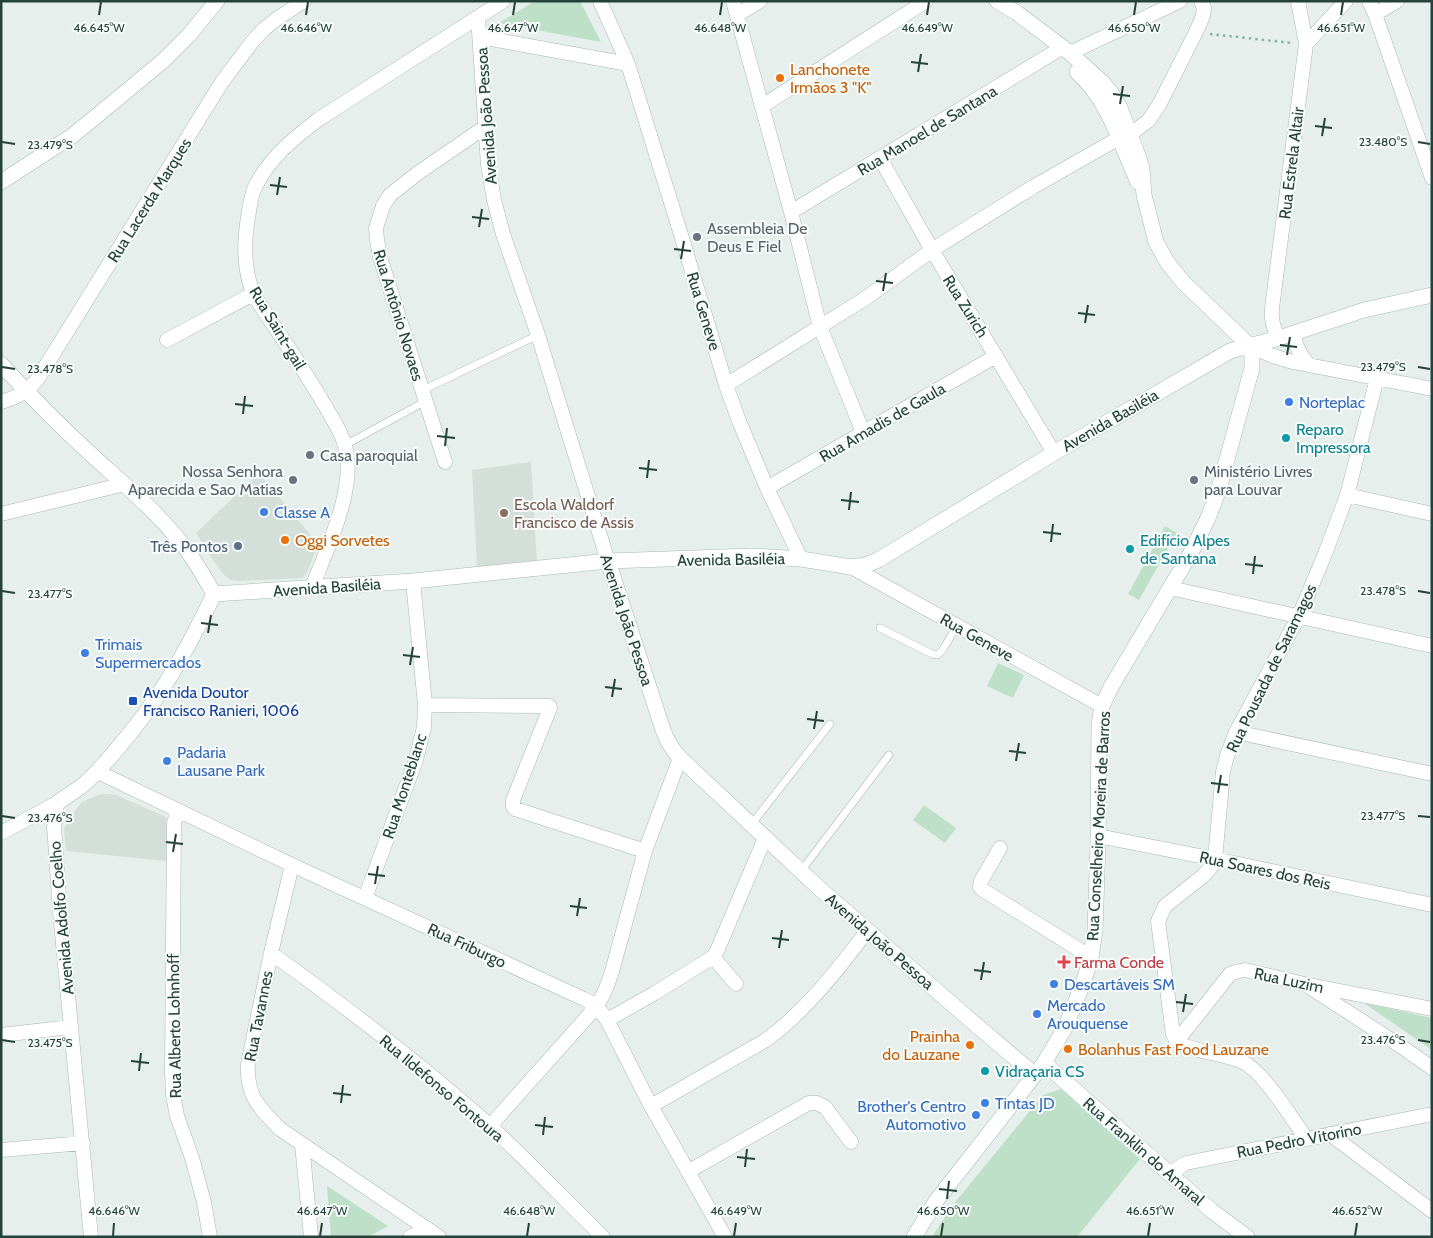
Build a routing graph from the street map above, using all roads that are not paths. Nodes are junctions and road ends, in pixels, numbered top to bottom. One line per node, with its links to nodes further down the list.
1 (217, 1): 27 (street)
2 (304, 1): 44 (street, Rua Lacerda Marques)
3 (502, 1): 17 (street, Rua Saint-gail)
4 (600, 1): 21 (street, Rua Geneve)
5 (732, 1): 16 (street)
6 (760, 1): 16 (street)
7 (926, 1): 22 (street)
8 (1180, 1): 20 (street, Rua Manoel de Santana)
9 (1201, 1): 24 (street)
10 (1298, 1): 19 (street, Rua Estrela Altair)
11 (1346, 1): 19 (street)
12 (1369, 1): 15 (street)
13 (1397, 1): 15 (street)
14 (997, 2): 20 (street)
15 (1375, 14): 26 (street)
16 (736, 15): 22 (street)
17 (478, 17): 18 (street, Avenida João Pessoa); 30 (street, Rua Saint-gail)
18 (480, 37): 21 (street); 23 (street, Avenida João Pessoa)
19 (1306, 44): 35 (street, Rua Estrela Altair)
20 (1063, 51): 24 (street); 25 (street, Rua Manoel de Santana)
21 (628, 64): 42 (street, Rua Geneve)
22 (762, 106): 28 (street)
23 (485, 127): 34 (street, Avenida João Pessoa); 45 (street, Rua Antônio Novaes)
24 (1124, 136): 29 (street); 37 (street)
25 (880, 158): 28 (street, Rua Manoel de Santana); 29 (street, Rua Zurich)
26 (1432, 178)
27 (1, 182)
28 (791, 212): 32 (street)
29 (932, 250): 32 (street); 38 (street, Rua Zurich)
30 (253, 294): 36 (street); 48 (street, Rua Saint-gail)
31 (1432, 295): 33 (street, Avenida Basiléia)
32 (820, 327): 42 (street); 47 (street)
33 (1294, 333): 35 (street, Avenida Basiléia); 40 (street)
34 (538, 335): 45 (lane); 57 (street, Avenida João Pessoa)
35 (1279, 338): 37 (street, Avenida Basiléia)
36 (167, 340)
37 (1250, 346): 40 (street); 49 (street, Avenida Basiléia); 61 (street, Rua Conselheiro Moreira de Barros)
38 (996, 356): 47 (street, Rua Amadis de Gaula); 49 (street, Rua Zurich)
39 (1, 364): 44 (street)
40 (1309, 364): 41 (street)
41 (1377, 378): 43 (street); 53 (street, Rua Pousada de Saramagos)
42 (726, 385): 52 (street, Rua Geneve)
43 (1432, 389)
44 (27, 392): 46 (street, Rua Lacerda Marques); 51 (street)
45 (424, 396): 48 (lane); 50 (street, Rua Antônio Novaes)
46 (1, 402)
47 (863, 432): 52 (street, Rua Amadis de Gaula)
48 (345, 445): 60 (street, Rua Saint-gail)
49 (1054, 453): 58 (street, Avenida Basiléia)
50 (445, 462)
51 (125, 484): 54 (street); 62 (street)
52 (767, 488): 56 (street, Rua Geneve)
53 (1346, 495): 55 (street); 63 (street, Rua Pousada de Saramagos)
54 (1, 514)
55 (1432, 514)
56 (801, 559): 57 (street, Avenida Basiléia); 58 (street, Avenida Basiléia)
57 (608, 561): 59 (street, Avenida Basiléia); 72 (street, Avenida João Pessoa)
58 (851, 567): 64 (street, Rua Geneve)
59 (413, 581): 60 (street, Avenida Basiléia); 67 (street, Rua Monteblanc)
60 (312, 587): 62 (street, Avenida Basiléia)
61 (1170, 588): 63 (street); 68 (street, Rua Conselheiro Moreira de Barros)
62 (214, 594): 73 (street)
63 (1298, 616): 66 (street); 70 (street, Rua Pousada de Saramagos)
64 (957, 626): 65 (lane); 68 (street, Rua Geneve)
65 (880, 628)
66 (1432, 646)
67 (425, 705): 84 (street); 88 (street, Rua Monteblanc)
68 (1102, 706): 81 (street, Rua Conselheiro Moreira de Barros)
69 (830, 724): 78 (lane)
70 (1236, 732): 74 (street); 85 (street, Rua Pousada de Saramagos)
71 (889, 755): 87 (lane)
72 (680, 758): 78 (street, Avenida João Pessoa); 84 (street)
73 (98, 772): 75 (street); 76 (street, Rua Friburgo)
74 (1432, 774)
75 (57, 803): 77 (street); 79 (street, Avenida Adolfo Coelho)
76 (178, 810): 86 (street, Rua Friburgo); 118 (street, Rua Alberto Lohnhoff)
77 (39, 813): 79 (street); 80 (street)
78 (751, 824): 82 (street, Avenida João Pessoa)
79 (54, 828): 99 (street, Avenida Adolfo Coelho)
80 (1, 833)
81 (1098, 836): 85 (street, Rua Soares dos Reis); 93 (street, Rua Conselheiro Moreira de Barros)
82 (765, 838): 87 (street, Avenida João Pessoa); 92 (street)
83 (1000, 848): 93 (street)
84 (645, 851): 96 (street)
85 (1216, 859): 89 (street, Rua Soares dos Reis); 101 (street)
86 (292, 865): 88 (street, Rua Friburgo); 91 (street, Rua Tavannes)
87 (801, 871): 90 (street, Avenida João Pessoa)
88 (365, 898): 96 (street, Rua Friburgo)
89 (1432, 905)
90 (868, 930): 103 (street, Avenida João Pessoa); 104 (street)
91 (271, 953): 106 (street, Rua Ildefonso Fontoura); 111 (street, Rua Tavannes)
92 (713, 957): 94 (street); 98 (street)
93 (1091, 957): 103 (street, Rua Conselheiro Moreira de Barros)
94 (736, 984)
95 (1304, 984): 97 (street, Rua Luzim); 101 (street, Rua Luzim); 102 (street)
96 (597, 1006): 98 (street, Rua Friburgo); 106 (street)
97 (1432, 1009)
98 (607, 1020): 104 (street, Rua Friburgo)
99 (70, 1028): 100 (street); 110 (street, Avenida Adolfo Coelho)
100 (1, 1036)
101 (1177, 1041): 108 (street)
102 (1432, 1068)
103 (1040, 1069): 114 (street, Rua Franklin do Amaral); 123 (street, Rua Conselheiro Moreira de Barros)
104 (651, 1106): 113 (street, Rua Friburgo)
105 (1432, 1114): 107 (street, Rua Pedro Vitorino)
106 (490, 1126): 121 (street, Rua Ildefonso Fontoura)
107 (1330, 1134): 108 (street, Rua Pedro Vitorino); 115 (street)
108 (1306, 1138): 114 (street, Rua Pedro Vitorino)
109 (852, 1142): 113 (street)
110 (83, 1143): 112 (street); 117 (street, Avenida Adolfo Coelho)
111 (302, 1144): 116 (street, Rua Tavannes); 119 (street)
112 (1, 1150)
113 (688, 1171): 122 (street, Rua Friburgo)
114 (1169, 1174): 124 (street, Rua Franklin do Amaral)
115 (1432, 1211)
116 (433, 1233): 120 (street)
117 (91, 1237)
118 (210, 1237)
119 (311, 1237)
120 (410, 1237)
121 (603, 1237)
122 (725, 1237)
123 (914, 1237)
124 (1247, 1237)

